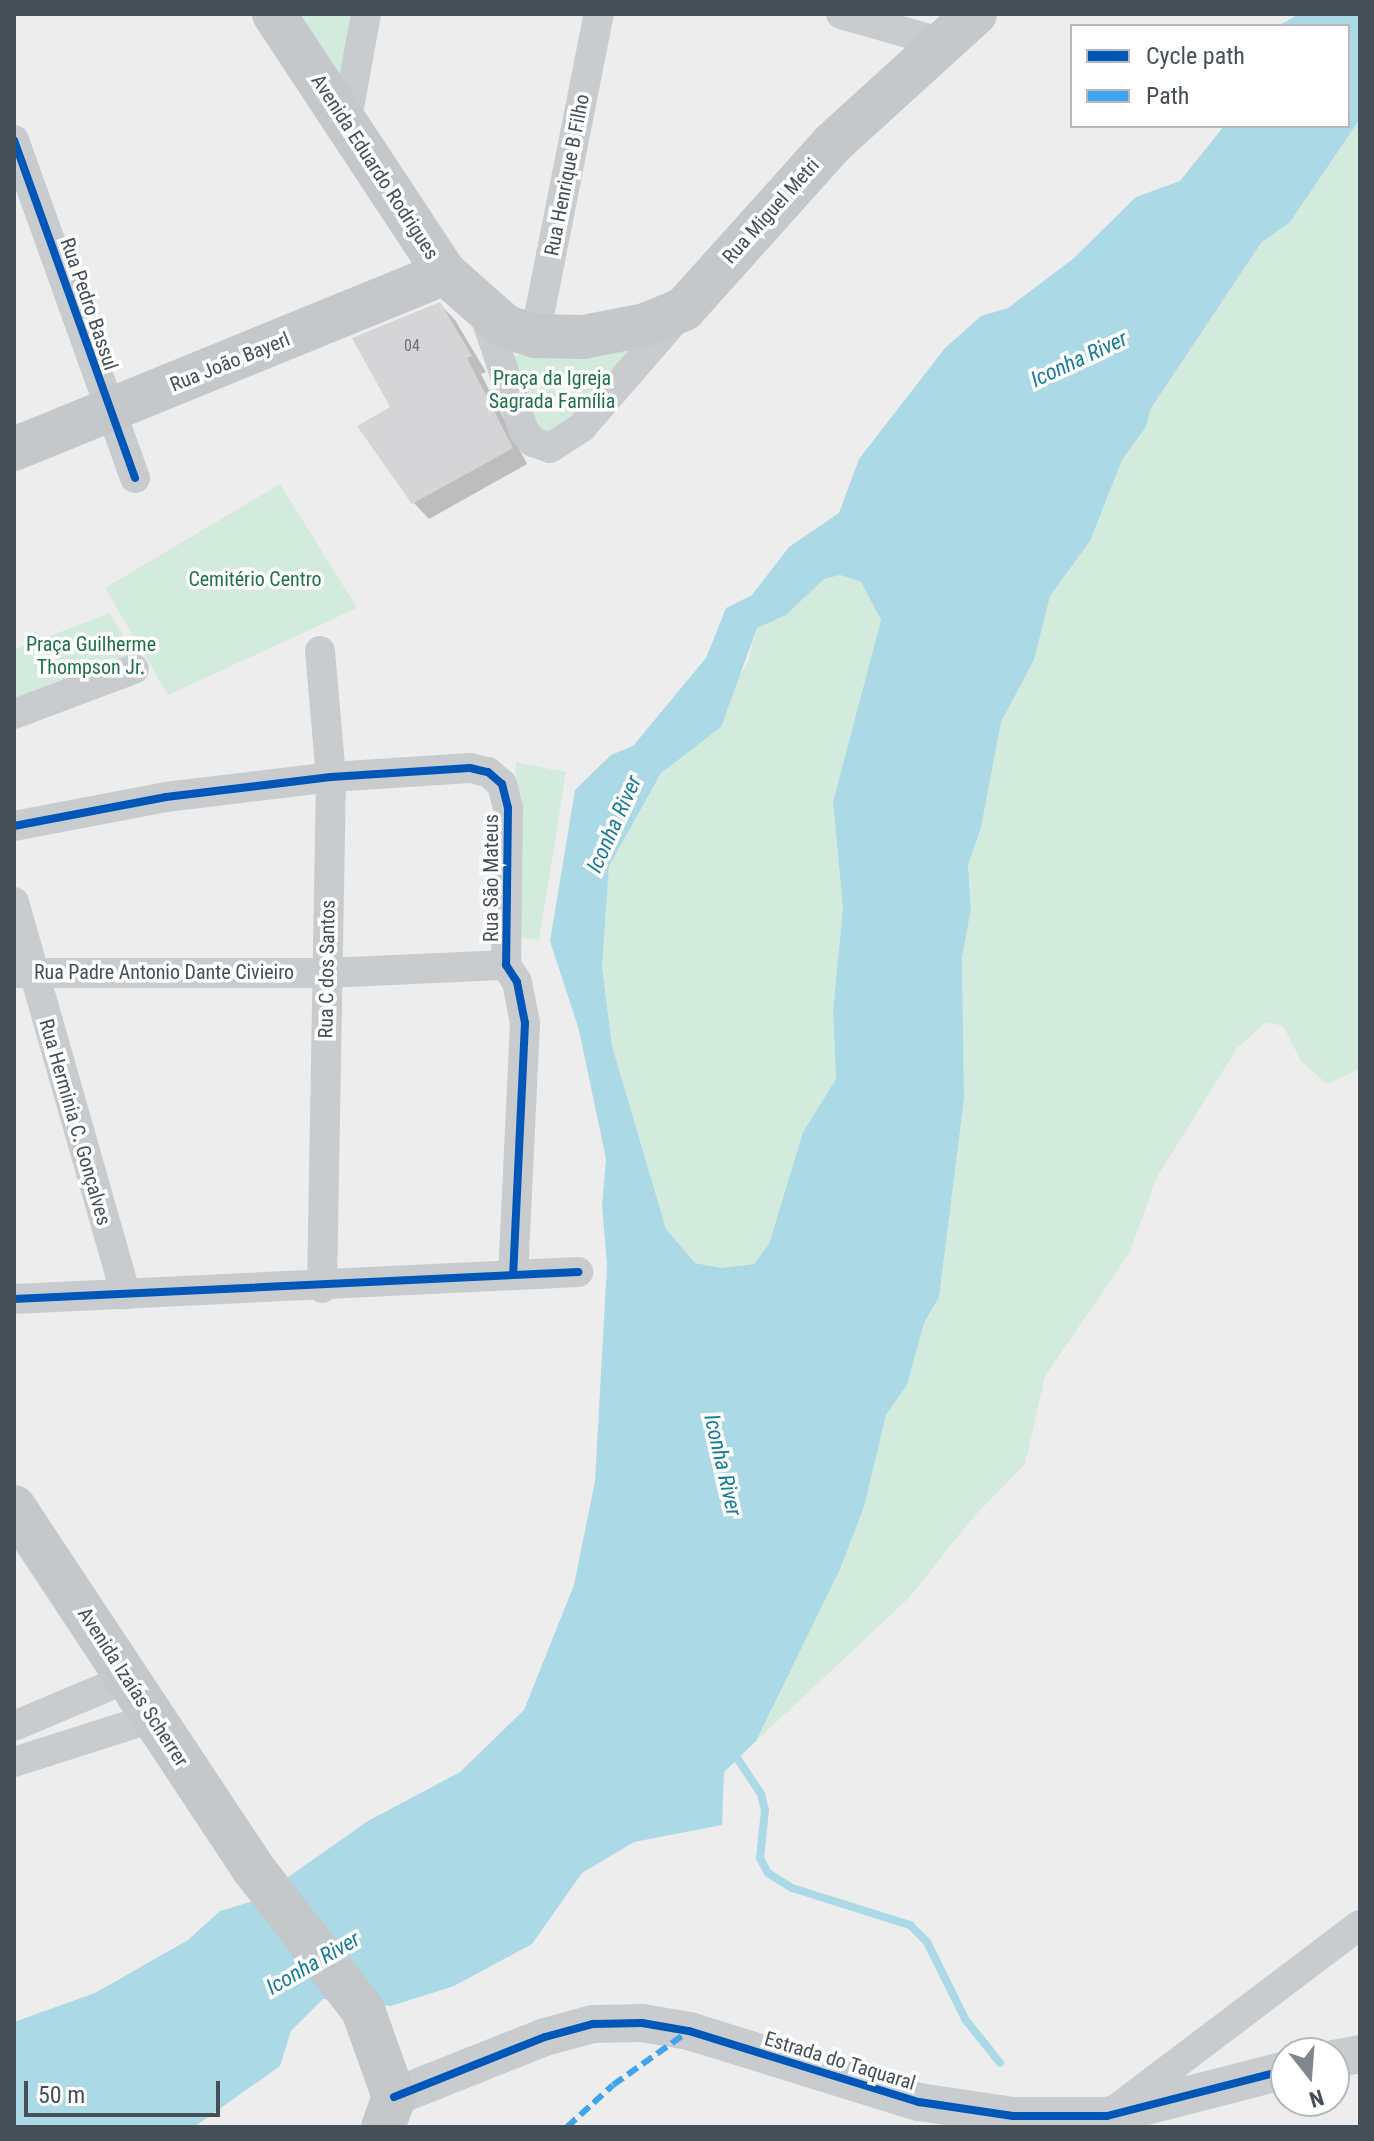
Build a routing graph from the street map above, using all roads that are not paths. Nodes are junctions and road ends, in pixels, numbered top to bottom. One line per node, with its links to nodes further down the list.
1 (274, 14): 7 (main road, Avenida Eduardo Rodrigues)
2 (366, 14): 7 (street)
3 (599, 14): 12 (street, Rua Henrique B Filho)
4 (841, 14): 6 (street)
5 (975, 14): 6 (main road, Rua Miguel Metri)
6 (943, 43): 10 (main road, Rua Miguel Metri)
7 (346, 124): 9 (main road, Avenida Eduardo Rodrigues)
8 (15, 145): 13 (street, Rua Pedro Bassul)
9 (445, 273): 11 (main road, Avenida Eduardo Rodrigues); 13 (main road, Rua João Bayerl)
10 (684, 309): 11 (street, Avenida Eduardo Rodrigues); 12 (main road, Rua Miguel Metri)
11 (484, 313): 12 (main road, Avenida Eduardo Rodrigues)
12 (535, 336)
13 (110, 411): 14 (main road, Rua João Bayerl); 15 (street, Rua Pedro Bassul)
14 (14, 449)
15 (135, 478)
16 (320, 651): 19 (street, Rua C dos Santos)
17 (134, 669): 18 (street)
18 (14, 714)
19 (331, 777): 20 (street); 22 (street, Rua São Mateus); 24 (street, Rua C dos Santos)
20 (14, 826)
21 (14, 902): 23 (street, Rua Herminia C. Gonçalves)
22 (506, 965): 24 (street, Rua Padre Antonio Dante Civieiro); 26 (street, Rua São Mateus)
23 (22, 972): 24 (street, Rua Padre Antonio Dante Civieiro); 28 (street, Rua Herminia C. Gonçalves)
24 (327, 973): 27 (street, Rua C dos Santos)
25 (578, 1272): 26 (street)
26 (513, 1274): 27 (street)
27 (322, 1288): 28 (street)
28 (126, 1294): 29 (street)
29 (14, 1299)
30 (14, 1507): 31 (main road, Avenida Izaías Scherrer)
31 (128, 1678): 32 (main road, Avenida Izaías Scherrer); 33 (street)
32 (152, 1718): 34 (street); 37 (main road, Avenida Izaías Scherrer)
33 (14, 1726)
34 (14, 1762)
35 (1360, 1925): 38 (street)
36 (1270, 2074): 38 (street, Estrada do Taquaral)
37 (388, 2112): 38 (street, Estrada do Taquaral)
38 (1107, 2116)

